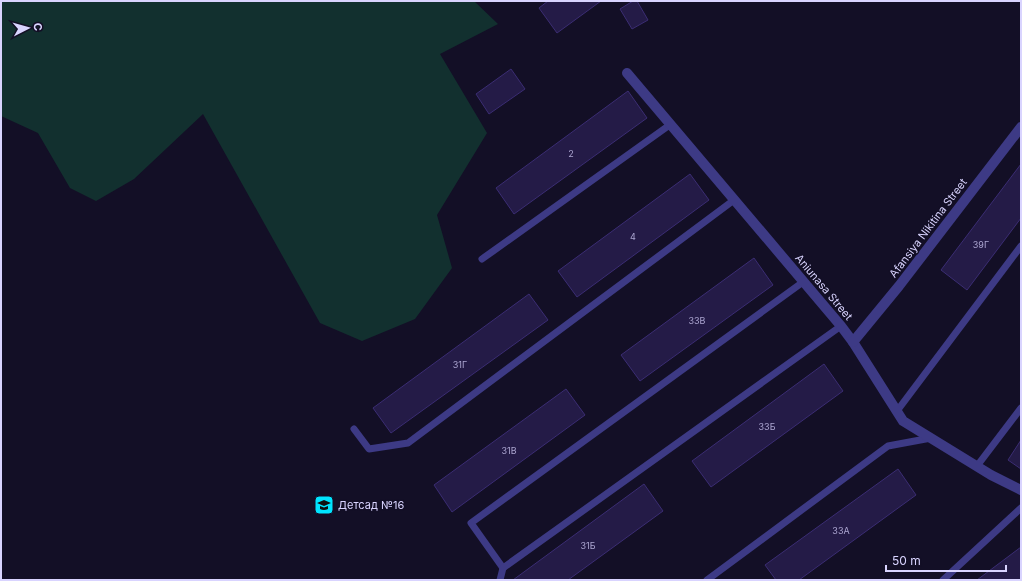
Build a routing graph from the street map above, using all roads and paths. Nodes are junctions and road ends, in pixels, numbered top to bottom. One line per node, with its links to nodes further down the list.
1 (627, 73): 2 (street, Aniunasa Street)
2 (671, 124): 4 (street, Aniunasa Street); 6 (lane)
3 (1021, 127): 9 (street, Afansiya Nikitina Street)
4 (734, 200): 7 (street, Aniunasa Street); 12 (lane)
5 (1021, 246): 11 (lane)
6 (482, 259)
7 (803, 282): 8 (street, Aniunasa Street); 17 (lane)
8 (841, 326): 9 (street, Aniunasa Street); 17 (lane)
9 (853, 342): 11 (street, Aniunasa Street)
10 (1021, 408): 14 (lane)
11 (896, 411): 13 (street, Aniunasa Street)
12 (354, 429)
13 (931, 438): 14 (street, Aniunasa Street); 19 (lane)
14 (977, 466): 15 (street, Aniunasa Street)
15 (1021, 490)
16 (1021, 508): 20 (lane)
17 (503, 568): 18 (lane)
18 (500, 580)
19 (707, 580)
20 (943, 580)

